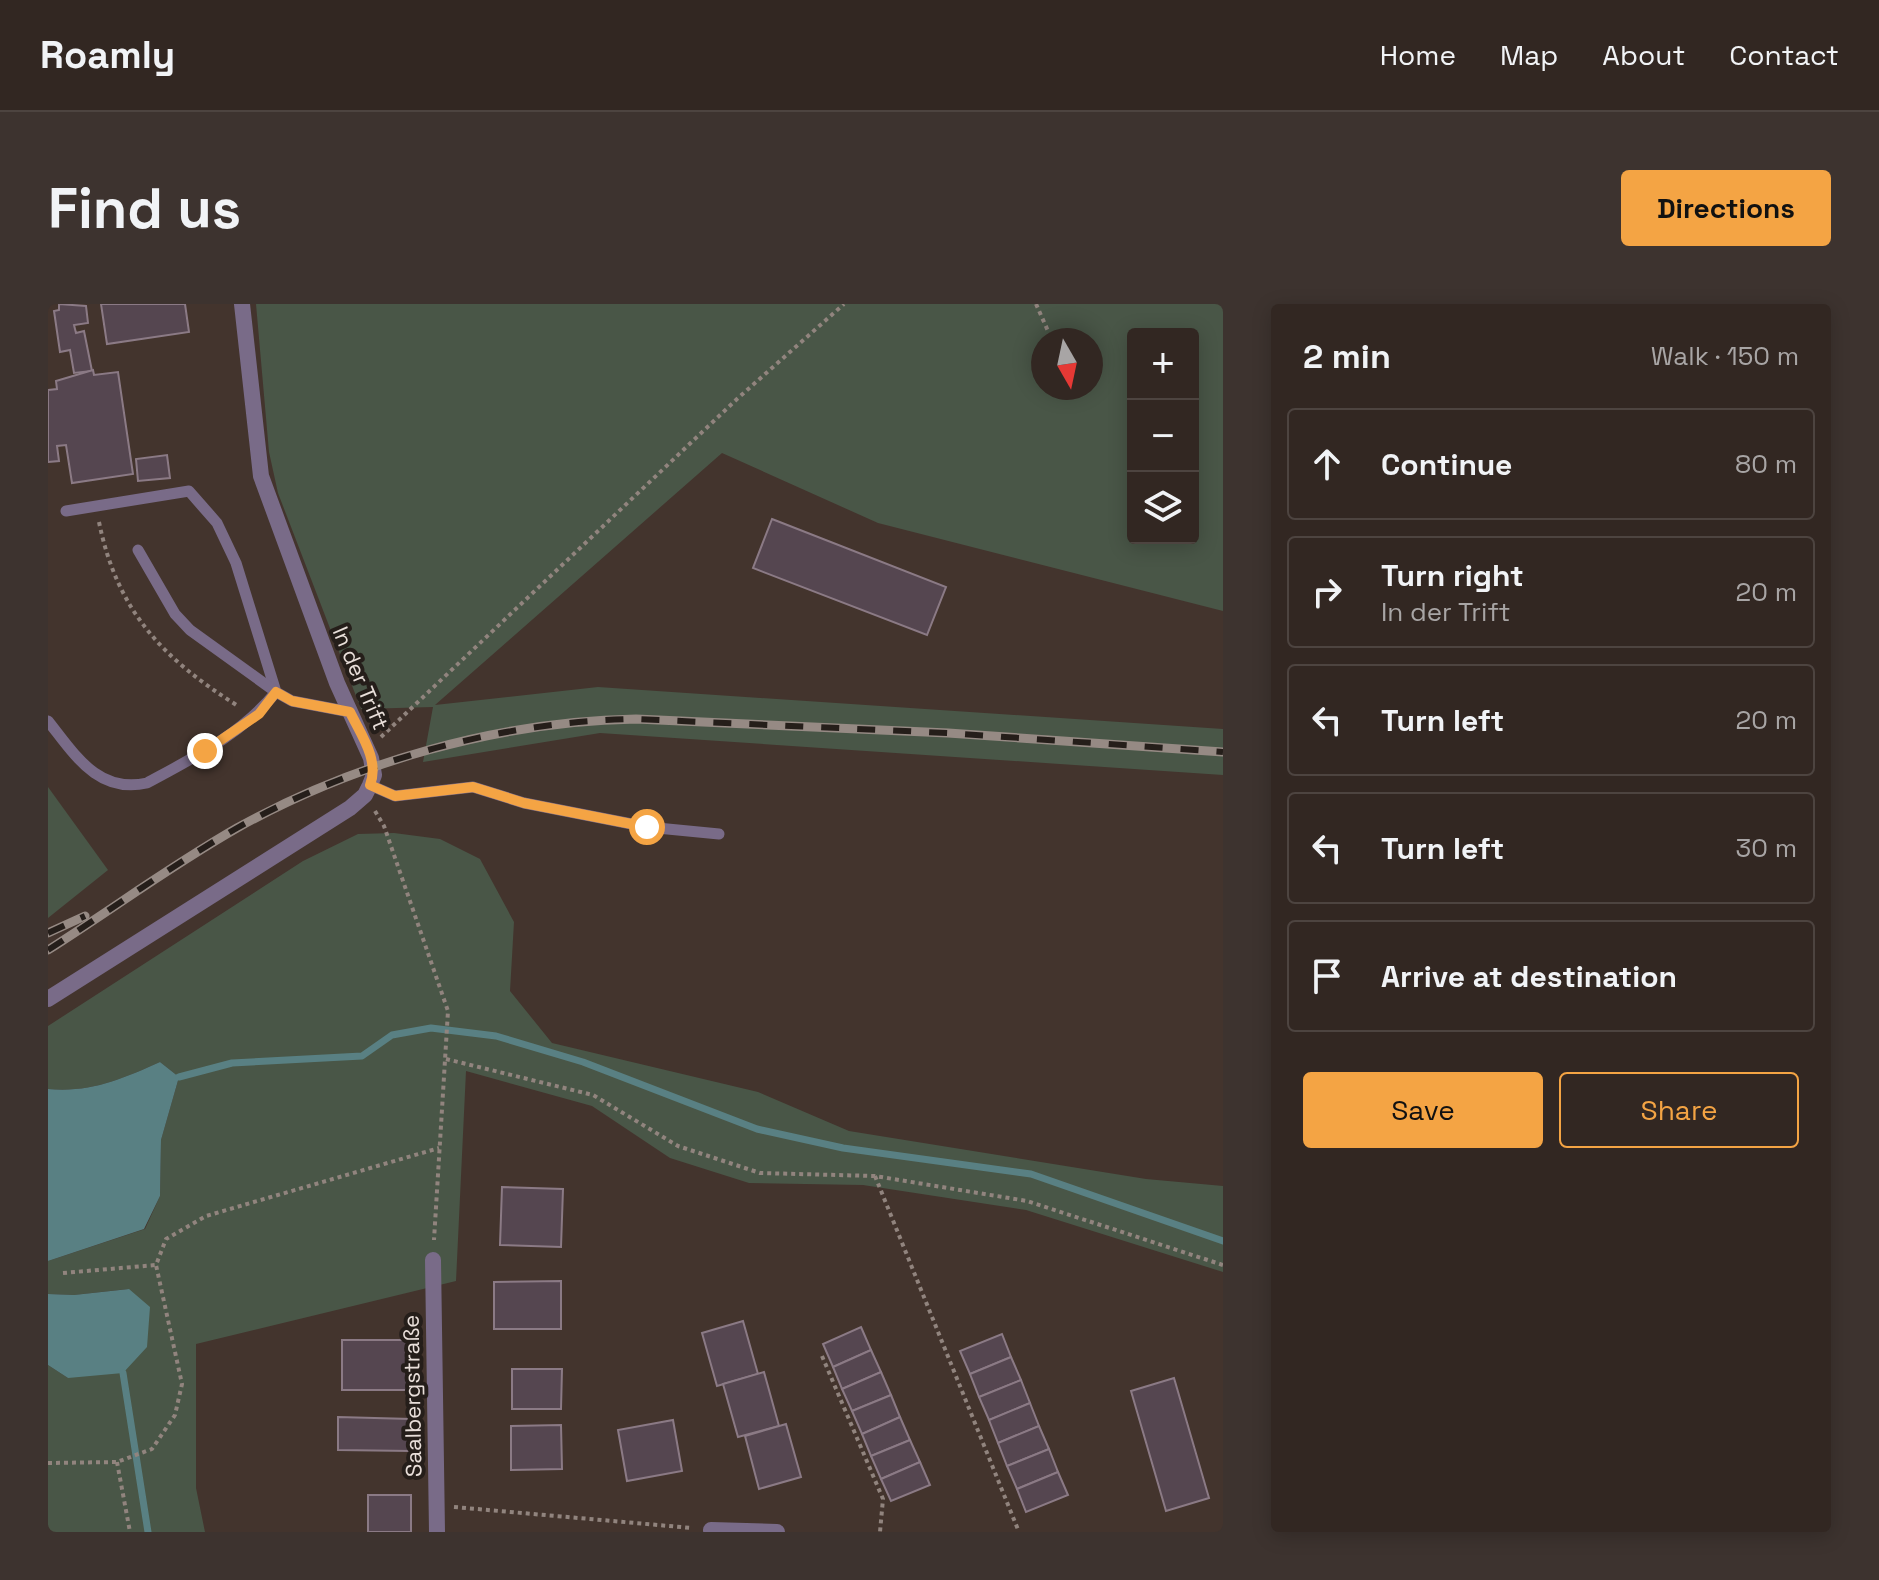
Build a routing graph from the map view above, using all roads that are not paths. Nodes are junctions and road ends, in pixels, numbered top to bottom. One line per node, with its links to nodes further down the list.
1 (242, 304): 5 (street, In der Trift)
2 (66, 511): 4 (lane)
3 (138, 550): 4 (lane)
4 (276, 692): 5 (lane); 6 (lane)
5 (350, 712): 7 (street, In der Trift)
6 (48, 721)
7 (367, 790): 8 (lane); 9 (street)
8 (719, 834)
9 (48, 999)
10 (433, 1260): 12 (street, Saalbergstraße)
11 (711, 1530): 13 (street)
12 (437, 1532)
13 (777, 1532)

